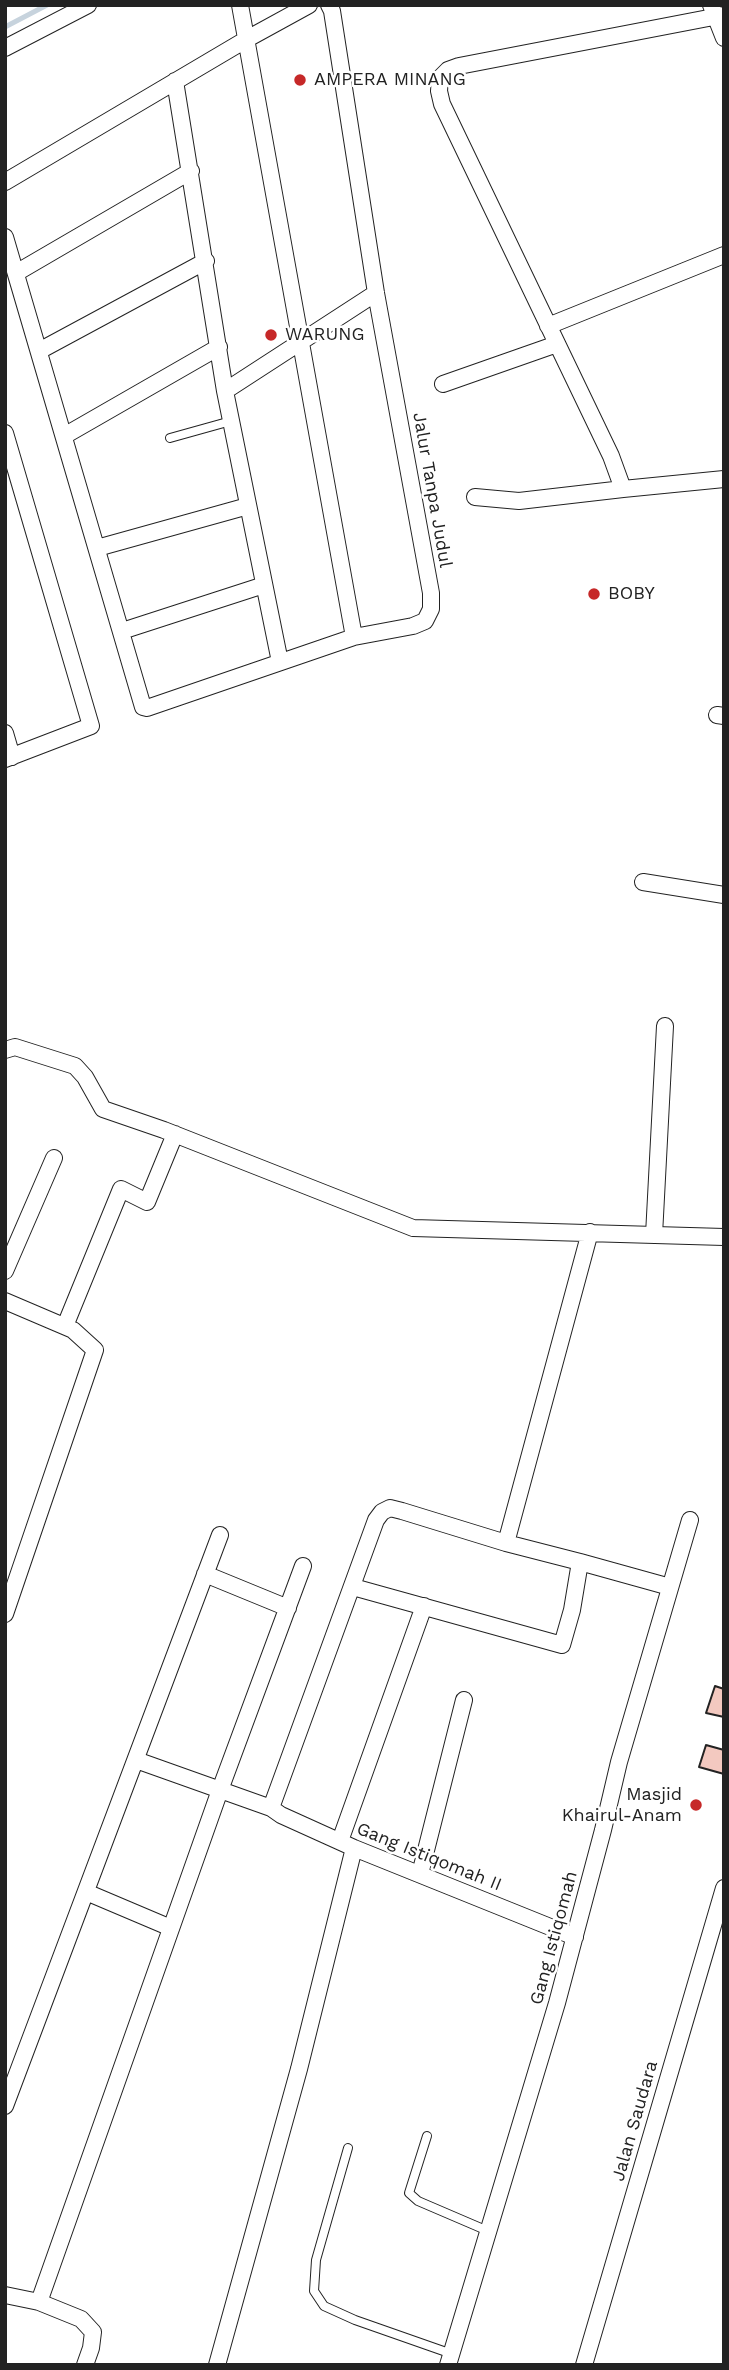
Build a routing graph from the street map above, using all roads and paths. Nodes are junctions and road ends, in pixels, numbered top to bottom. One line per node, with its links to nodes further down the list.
1 (88, 5): 8 (street)
2 (240, 5): 7 (street)
3 (309, 5): 7 (street)
4 (329, 5): 16 (street, Jalur Tanpa Judul)
5 (717, 13): 6 (street); 17 (street)
6 (724, 38)
7 (247, 39): 9 (street); 18 (street)
8 (5, 48)
9 (175, 81): 10 (street); 11 (street)
10 (191, 171): 14 (street); 15 (street)
11 (5, 182)
12 (5, 237): 15 (street, Jalur Tanpa Judul)
13 (724, 255): 17 (street)
14 (206, 261): 20 (street); 21 (street)
15 (16, 273): 21 (street, Jalur Tanpa Judul)
16 (376, 293): 18 (street); 35 (street, Jalur Tanpa Judul)
17 (548, 326): 19 (street)
18 (302, 342): 23 (street); 35 (street)
19 (557, 344): 22 (street); 29 (street)
20 (219, 347): 23 (street); 26 (street)
21 (39, 351): 26 (street, Jalur Tanpa Judul)
22 (443, 384)
23 (225, 391): 24 (street)
24 (231, 421): 27 (lane); 31 (street)
25 (5, 433): 38 (street)
26 (64, 436): 32 (street, Jalur Tanpa Judul)
27 (170, 438)
28 (724, 479): 29 (street)
29 (623, 489): 30 (street)
30 (475, 497)
31 (248, 506): 32 (street); 33 (street)
32 (97, 548): 34 (street, Jalur Tanpa Judul)
33 (264, 585): 34 (street); 36 (street)
34 (122, 631): 36 (street, Jalur Tanpa Judul)
35 (354, 637): 36 (street, Jalur Tanpa Judul)
36 (280, 662)
37 (5, 733): 38 (street)
38 (9, 758)
39 (643, 882): 40 (street)
40 (724, 895)
41 (665, 1026): 46 (street)
42 (5, 1050): 43 (street)
43 (174, 1134): 45 (street); 50 (street)
44 (54, 1158): 48 (street)
45 (590, 1232): 46 (street); 53 (street)
46 (654, 1235): 47 (street)
47 (724, 1237)
48 (5, 1271)
49 (5, 1301): 50 (street)
50 (65, 1326): 61 (street)
51 (690, 1520): 58 (street, Gang Istiqomah)
52 (220, 1535): 56 (street)
53 (506, 1543): 54 (street); 57 (street)
54 (580, 1562): 58 (street); 59 (street)
55 (303, 1566): 60 (street)
56 (205, 1574): 60 (street); 63 (street)
57 (353, 1587): 59 (street); 65 (street)
58 (670, 1587): 71 (street, Gang Istiqomah)
59 (424, 1606): 66 (street)
60 (288, 1608): 64 (street)
61 (5, 1614)
62 (464, 1700): 67 (street)
63 (136, 1760): 64 (street, Gang Istiqomah II); 69 (street)
64 (220, 1790): 65 (street, Gang Istiqomah II); 70 (street)
65 (271, 1808): 66 (street, Gang Istiqomah II)
66 (347, 1844): 67 (street, Gang Istiqomah II); 80 (street)
67 (420, 1874): 71 (street, Gang Istiqomah II)
68 (724, 1888): 81 (street, Jalan Saudara)
69 (86, 1892): 70 (street); 72 (street)
70 (171, 1928): 77 (street)
71 (575, 1937): 75 (street, Gang Istiqomah)
72 (5, 2106)
73 (427, 2136): 75 (lane)
74 (348, 2148): 78 (lane)
75 (488, 2231): 78 (street, Gang Istiqomah)
76 (5, 2295): 77 (street)
77 (39, 2302): 79 (street)
78 (450, 2360)
79 (85, 2365)
80 (217, 2365)
81 (584, 2365)

